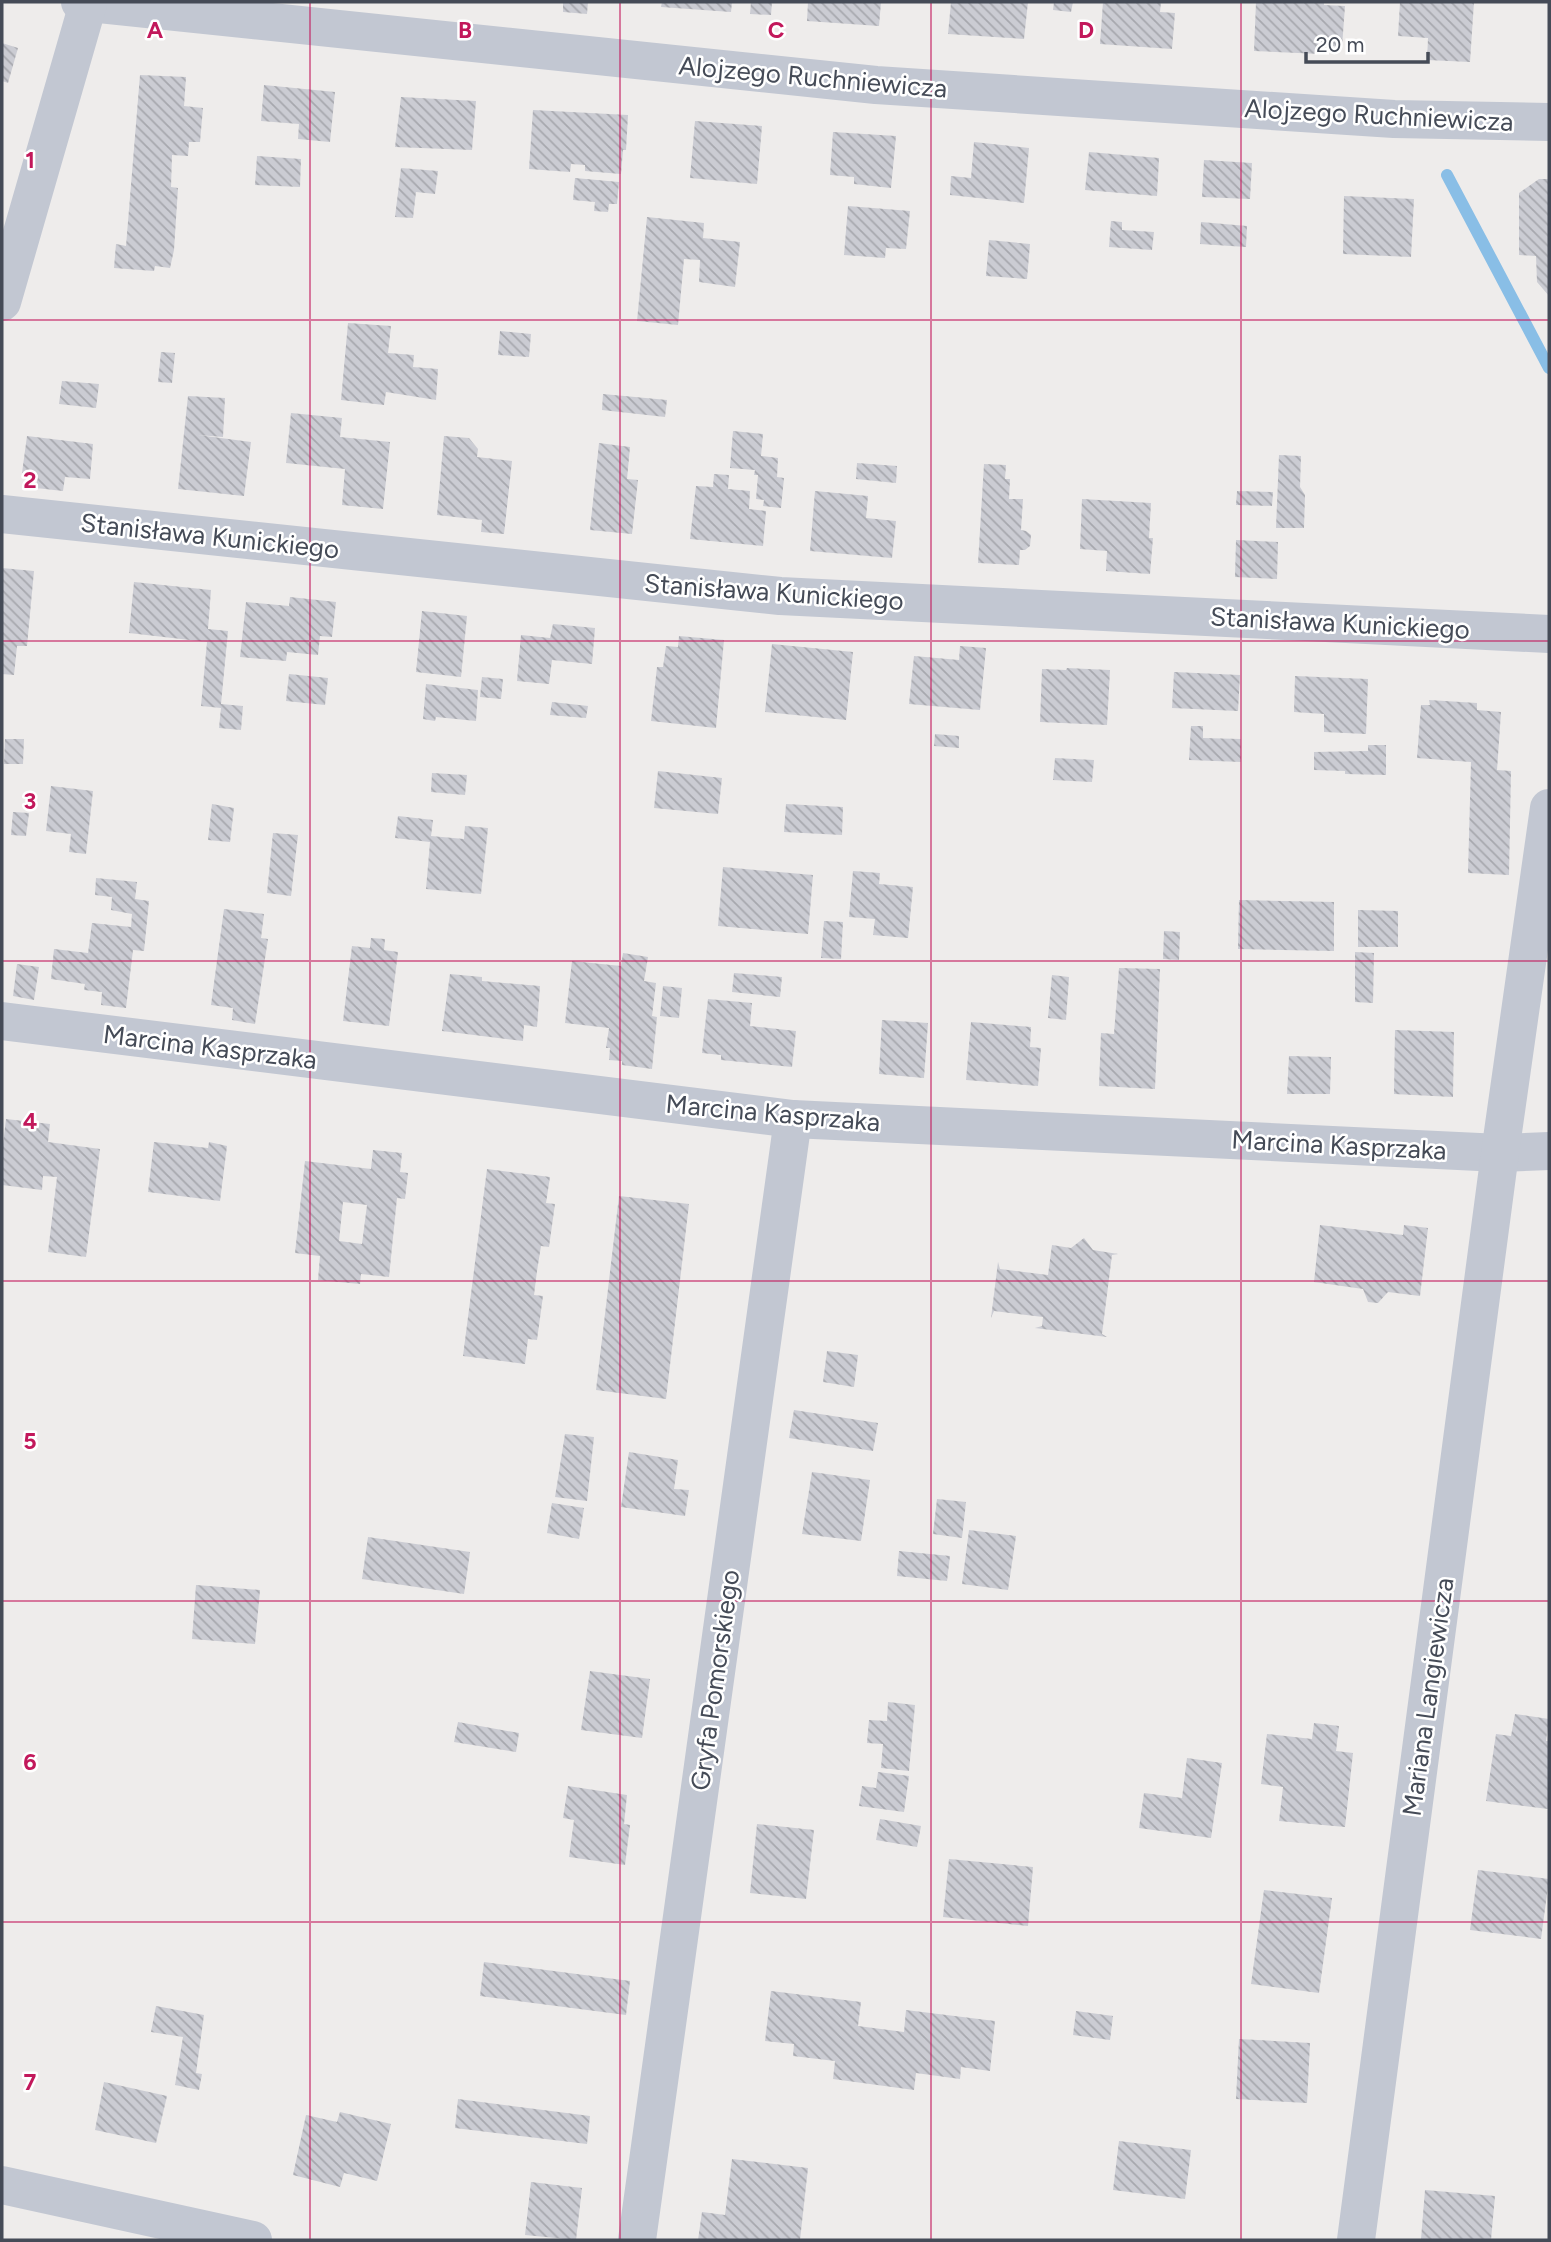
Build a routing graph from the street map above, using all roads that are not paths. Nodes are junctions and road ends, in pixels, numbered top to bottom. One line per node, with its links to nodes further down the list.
1 (84, 3): 2 (street, Alojzego Ruchniewicza); 3 (street)
2 (1549, 122)
3 (2, 302)
4 (2, 514): 5 (street, Stanisława Kunickiego)
5 (1549, 634)
6 (1549, 808): 10 (street, Mariana Langiewicza)
7 (2, 1021): 8 (street, Marcina Kasprzaka)
8 (793, 1119): 10 (street, Marcina Kasprzaka); 13 (street, Gryfa Pomorskiego)
9 (1549, 1151): 10 (street, Marcina Kasprzaka)
10 (1500, 1153): 14 (street, Mariana Langiewicza)
11 (2, 2185): 12 (street)
12 (253, 2240)
13 (637, 2240)
14 (1356, 2240)

